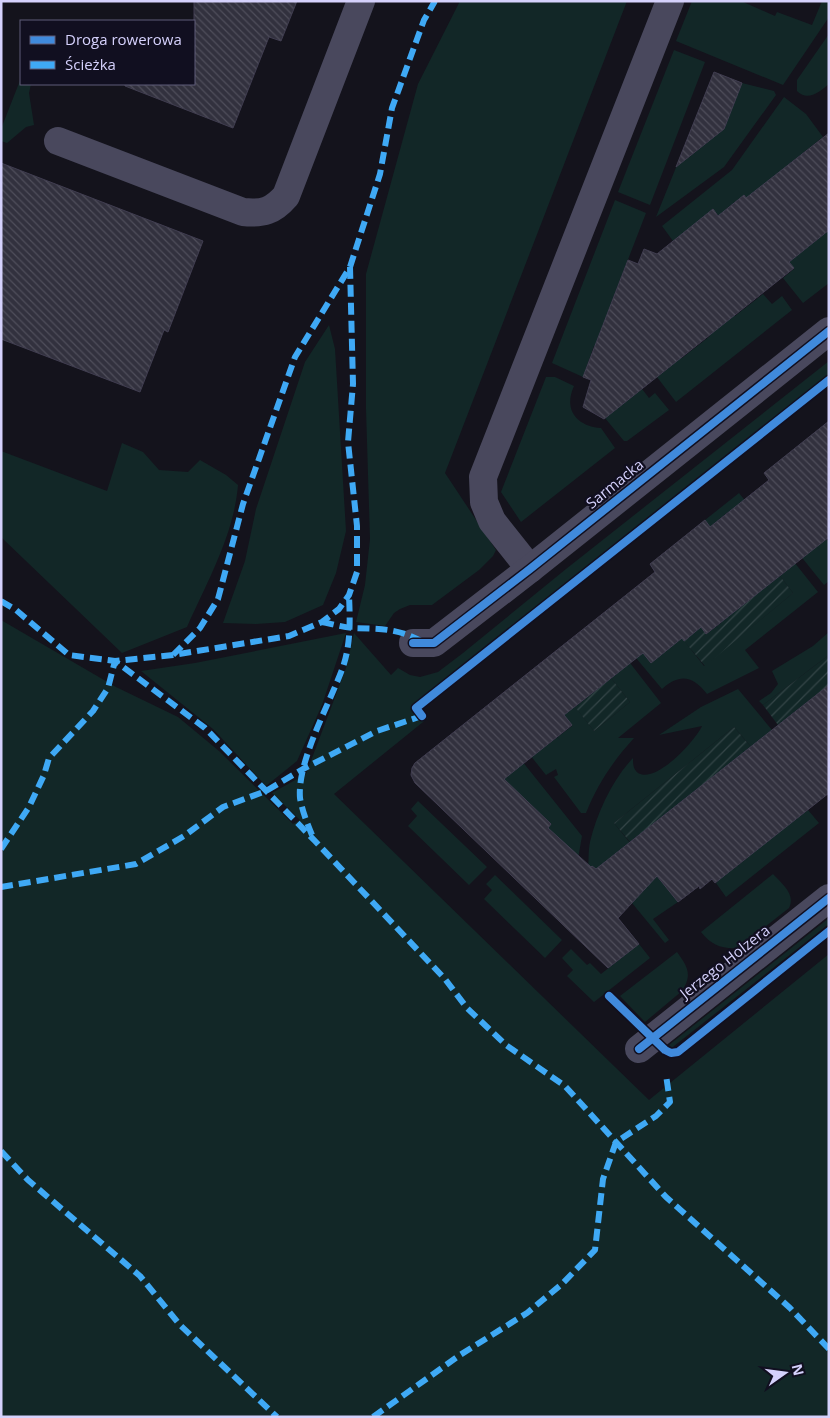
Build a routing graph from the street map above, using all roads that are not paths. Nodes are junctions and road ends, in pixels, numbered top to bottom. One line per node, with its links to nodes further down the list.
1 (361, 1): 3 (street)
2 (670, 1): 5 (street)
3 (58, 141)
4 (829, 331): 5 (street, Sarmacka)
5 (530, 569): 6 (street, Sarmacka)
6 (413, 643)
7 (829, 898): 8 (street, Jerzego Holzera)
8 (639, 1048)

